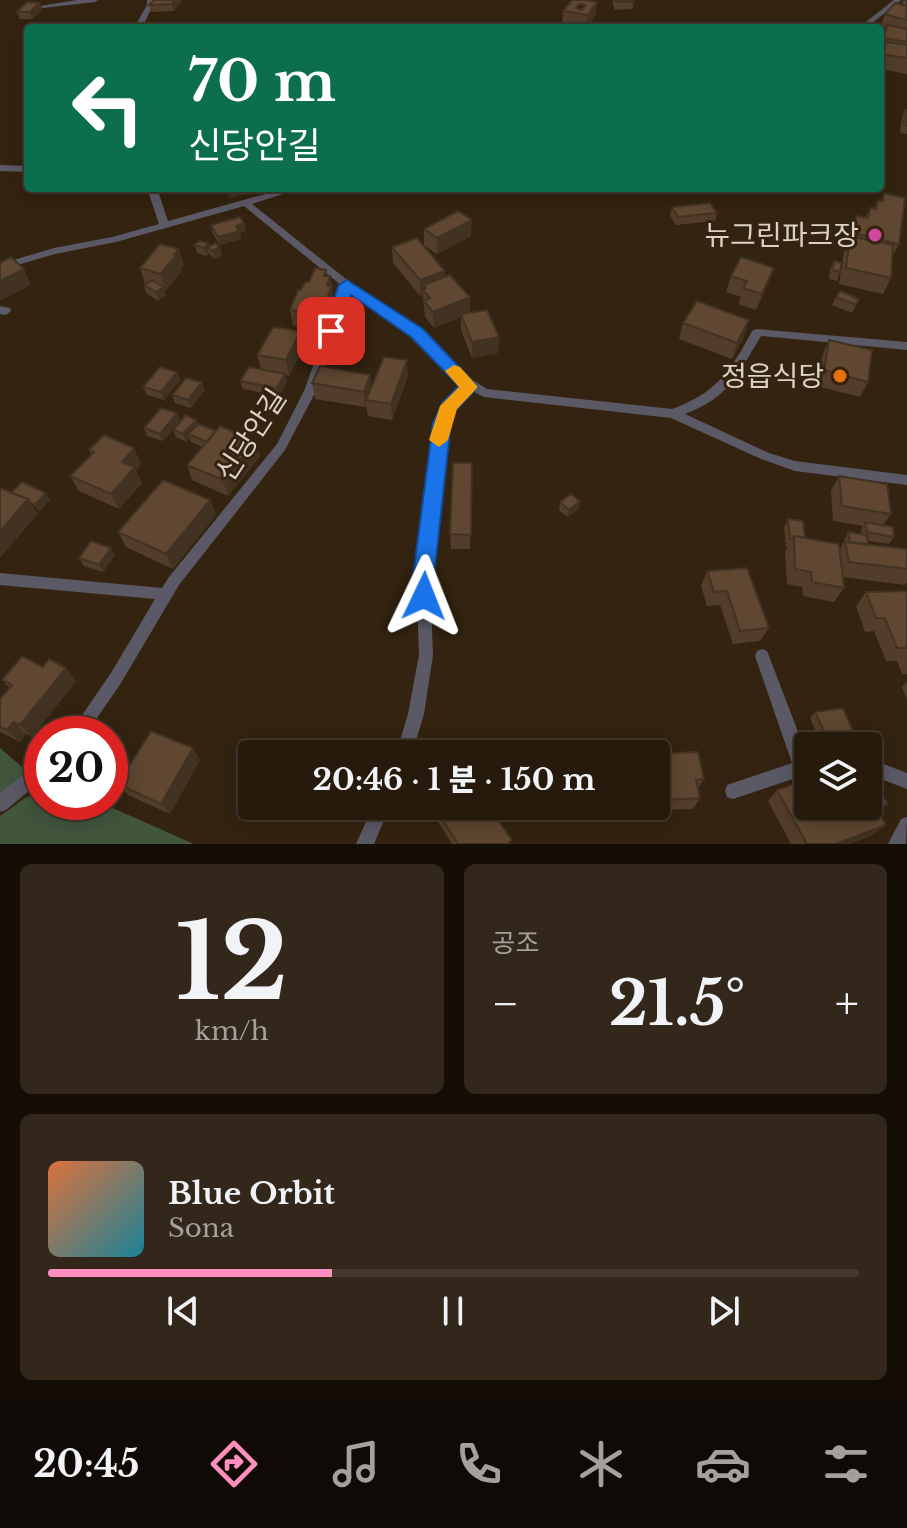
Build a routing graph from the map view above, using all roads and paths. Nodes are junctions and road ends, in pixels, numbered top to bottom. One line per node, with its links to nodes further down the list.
1 (95, 0): 4 (lane)
2 (150, 0): 5 (lane)
3 (898, 0): 6 (lane)
4 (43, 6)
5 (140, 24)
6 (867, 24)
7 (0, 168): 8 (lane)
8 (24, 169)
9 (153, 192): 12 (lane)
10 (283, 192): 11 (lane)
11 (246, 203): 12 (lane); 14 (lane)
12 (165, 226): 13 (lane)
13 (0, 267)
14 (347, 285): 16 (lane); 20 (lane, 신당안길)
15 (907, 346): 17 (lane)
16 (469, 387): 17 (lane); 24 (lane)
17 (673, 414): 18 (lane)
18 (907, 480)
19 (0, 579): 20 (lane)
20 (165, 594): 22 (lane, 신당안길)
21 (762, 656): 23 (lane)
22 (90, 716)
23 (794, 739)
24 (408, 740)
25 (794, 771): 29 (lane)
26 (882, 771): 27 (lane)
27 (907, 781)
28 (24, 785): 30 (lane)
29 (733, 791)
30 (0, 804)
31 (376, 820): 33 (lane)
32 (907, 825): 34 (lane)
33 (365, 844)
34 (897, 844)

